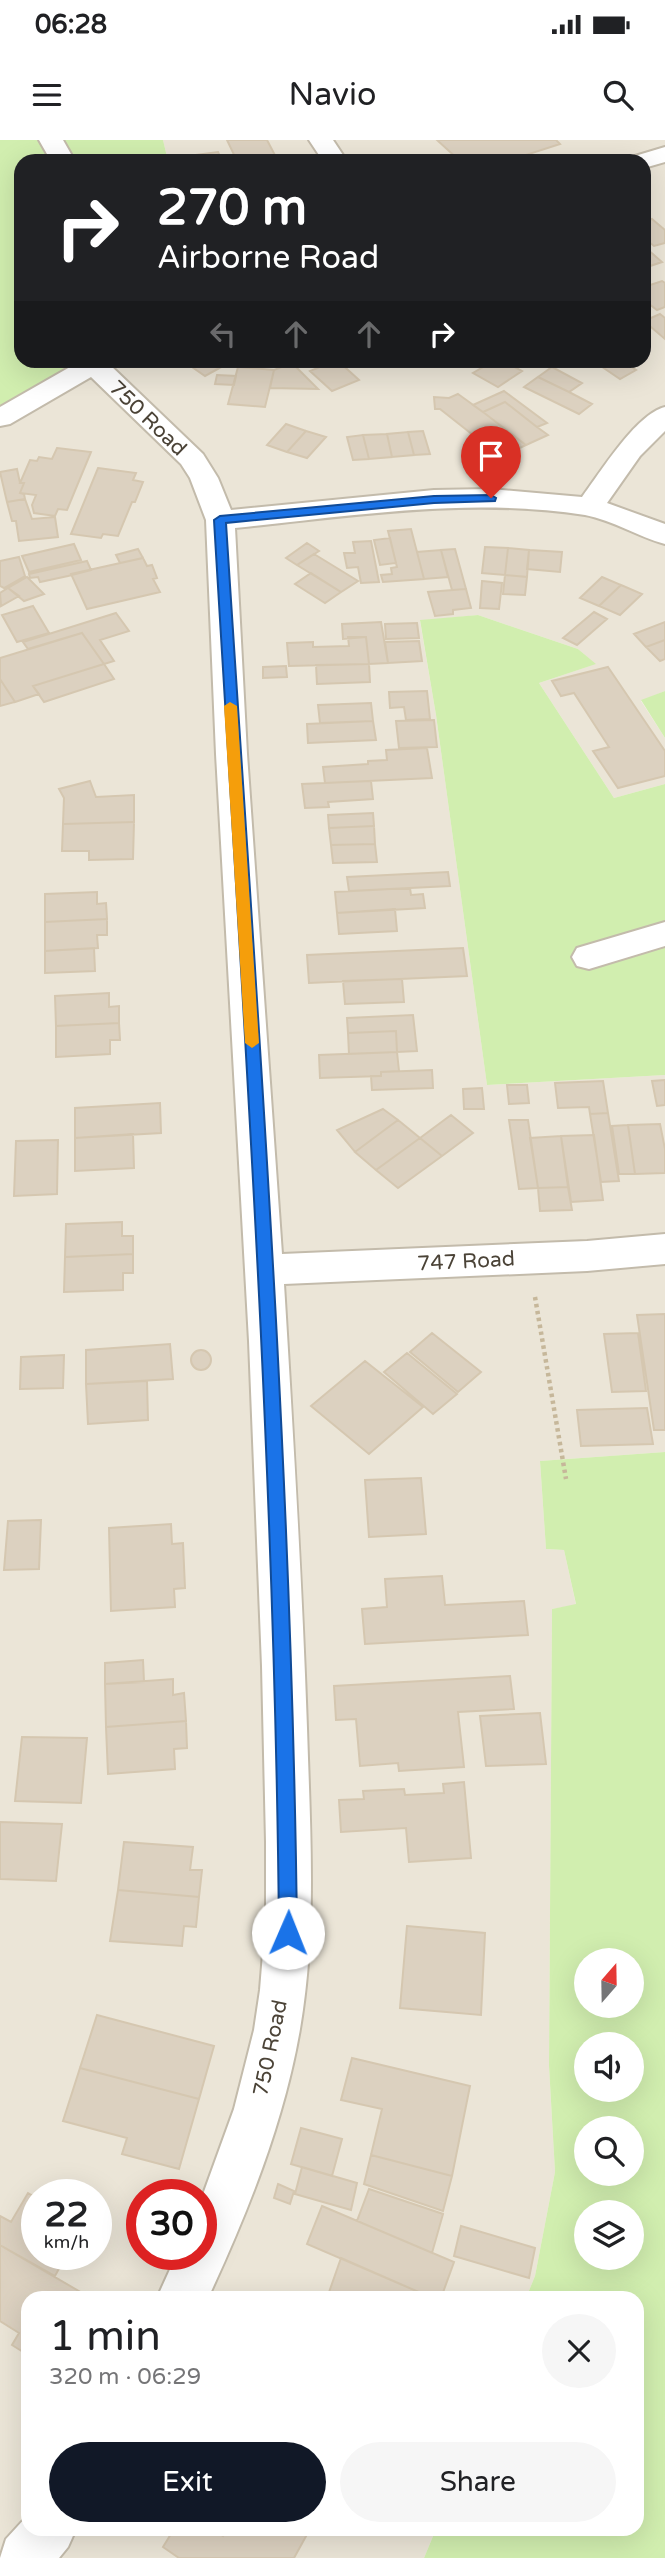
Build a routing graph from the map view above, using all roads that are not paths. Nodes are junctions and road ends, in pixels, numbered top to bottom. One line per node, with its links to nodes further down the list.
1 (84, 368): 4 (street)
2 (100, 368): 6 (street, 750 Road)
3 (665, 415): 5 (street)
4 (0, 418)
5 (590, 507): 6 (street); 7 (street)
6 (220, 520): 11 (street, 750 Road)
7 (665, 535)
8 (665, 934): 9 (street)
9 (589, 957)
10 (665, 1250): 11 (street, 747 Road)
11 (266, 1270): 12 (street, 750 Road)
12 (185, 2291)
13 (44, 2536): 14 (street)
14 (26, 2558)

